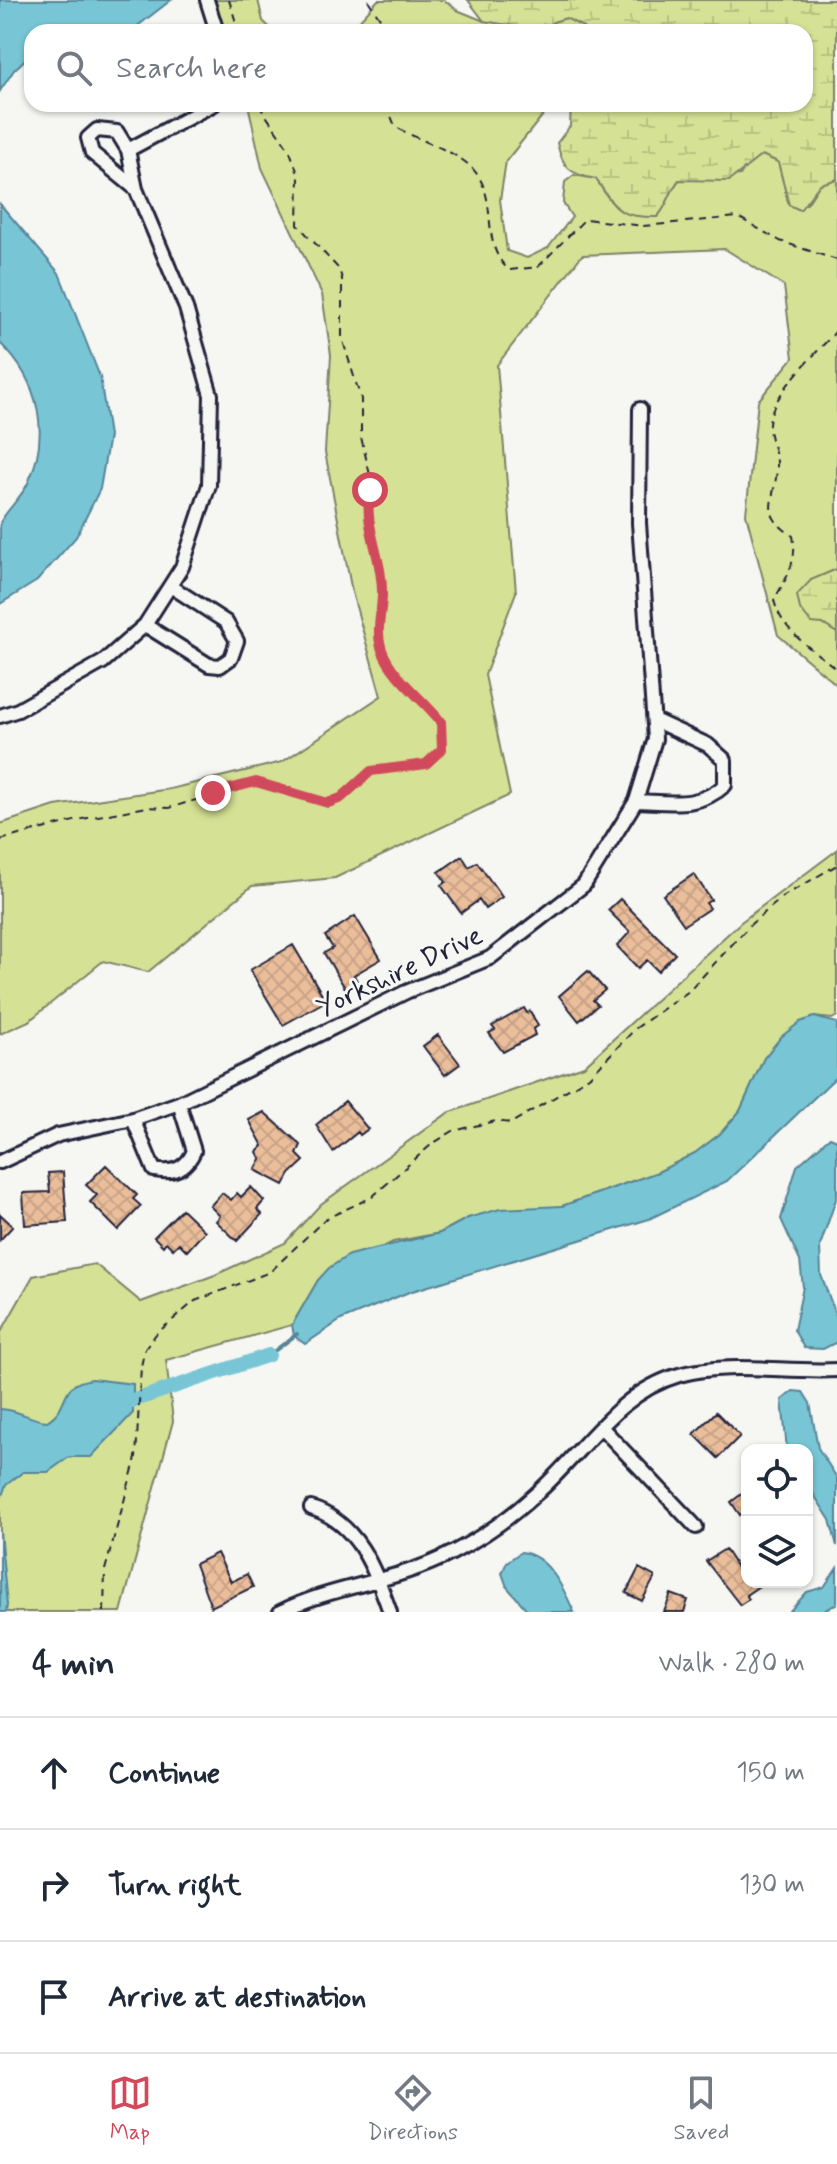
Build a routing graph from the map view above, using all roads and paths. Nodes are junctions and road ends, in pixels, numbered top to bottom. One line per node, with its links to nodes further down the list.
1 (207, 0): 4 (street)
2 (229, 0): 5 (path)
3 (368, 0): 6 (path)
4 (214, 24)
5 (236, 24)
6 (385, 24)
7 (199, 112): 10 (street)
8 (264, 112): 21 (path)
9 (389, 112): 12 (path)
10 (128, 150): 11 (street); 11 (street)
11 (136, 189): 15 (street)
12 (837, 260)
13 (837, 330): 17 (path)
14 (640, 409): 19 (street, Yorkshire Drive)
15 (172, 587): 16 (street); 16 (street)
16 (145, 625): 18 (street)
17 (837, 669)
18 (0, 716)
19 (656, 721): 20 (street, Yorkshire Drive); 20 (street)
20 (636, 801): 23 (street, Yorkshire Drive)
21 (0, 840)
22 (837, 865): 31 (path)
23 (179, 1103): 24 (street, Yorkshire Drive); 24 (street)
24 (133, 1119): 25 (street, Yorkshire Drive)
25 (0, 1162)
26 (837, 1370): 27 (street)
27 (601, 1427): 29 (street); 30 (street)
28 (311, 1508): 30 (street)
29 (696, 1527)
30 (380, 1583): 32 (street); 33 (street)
31 (104, 1612)
32 (280, 1612)
33 (390, 1612)

